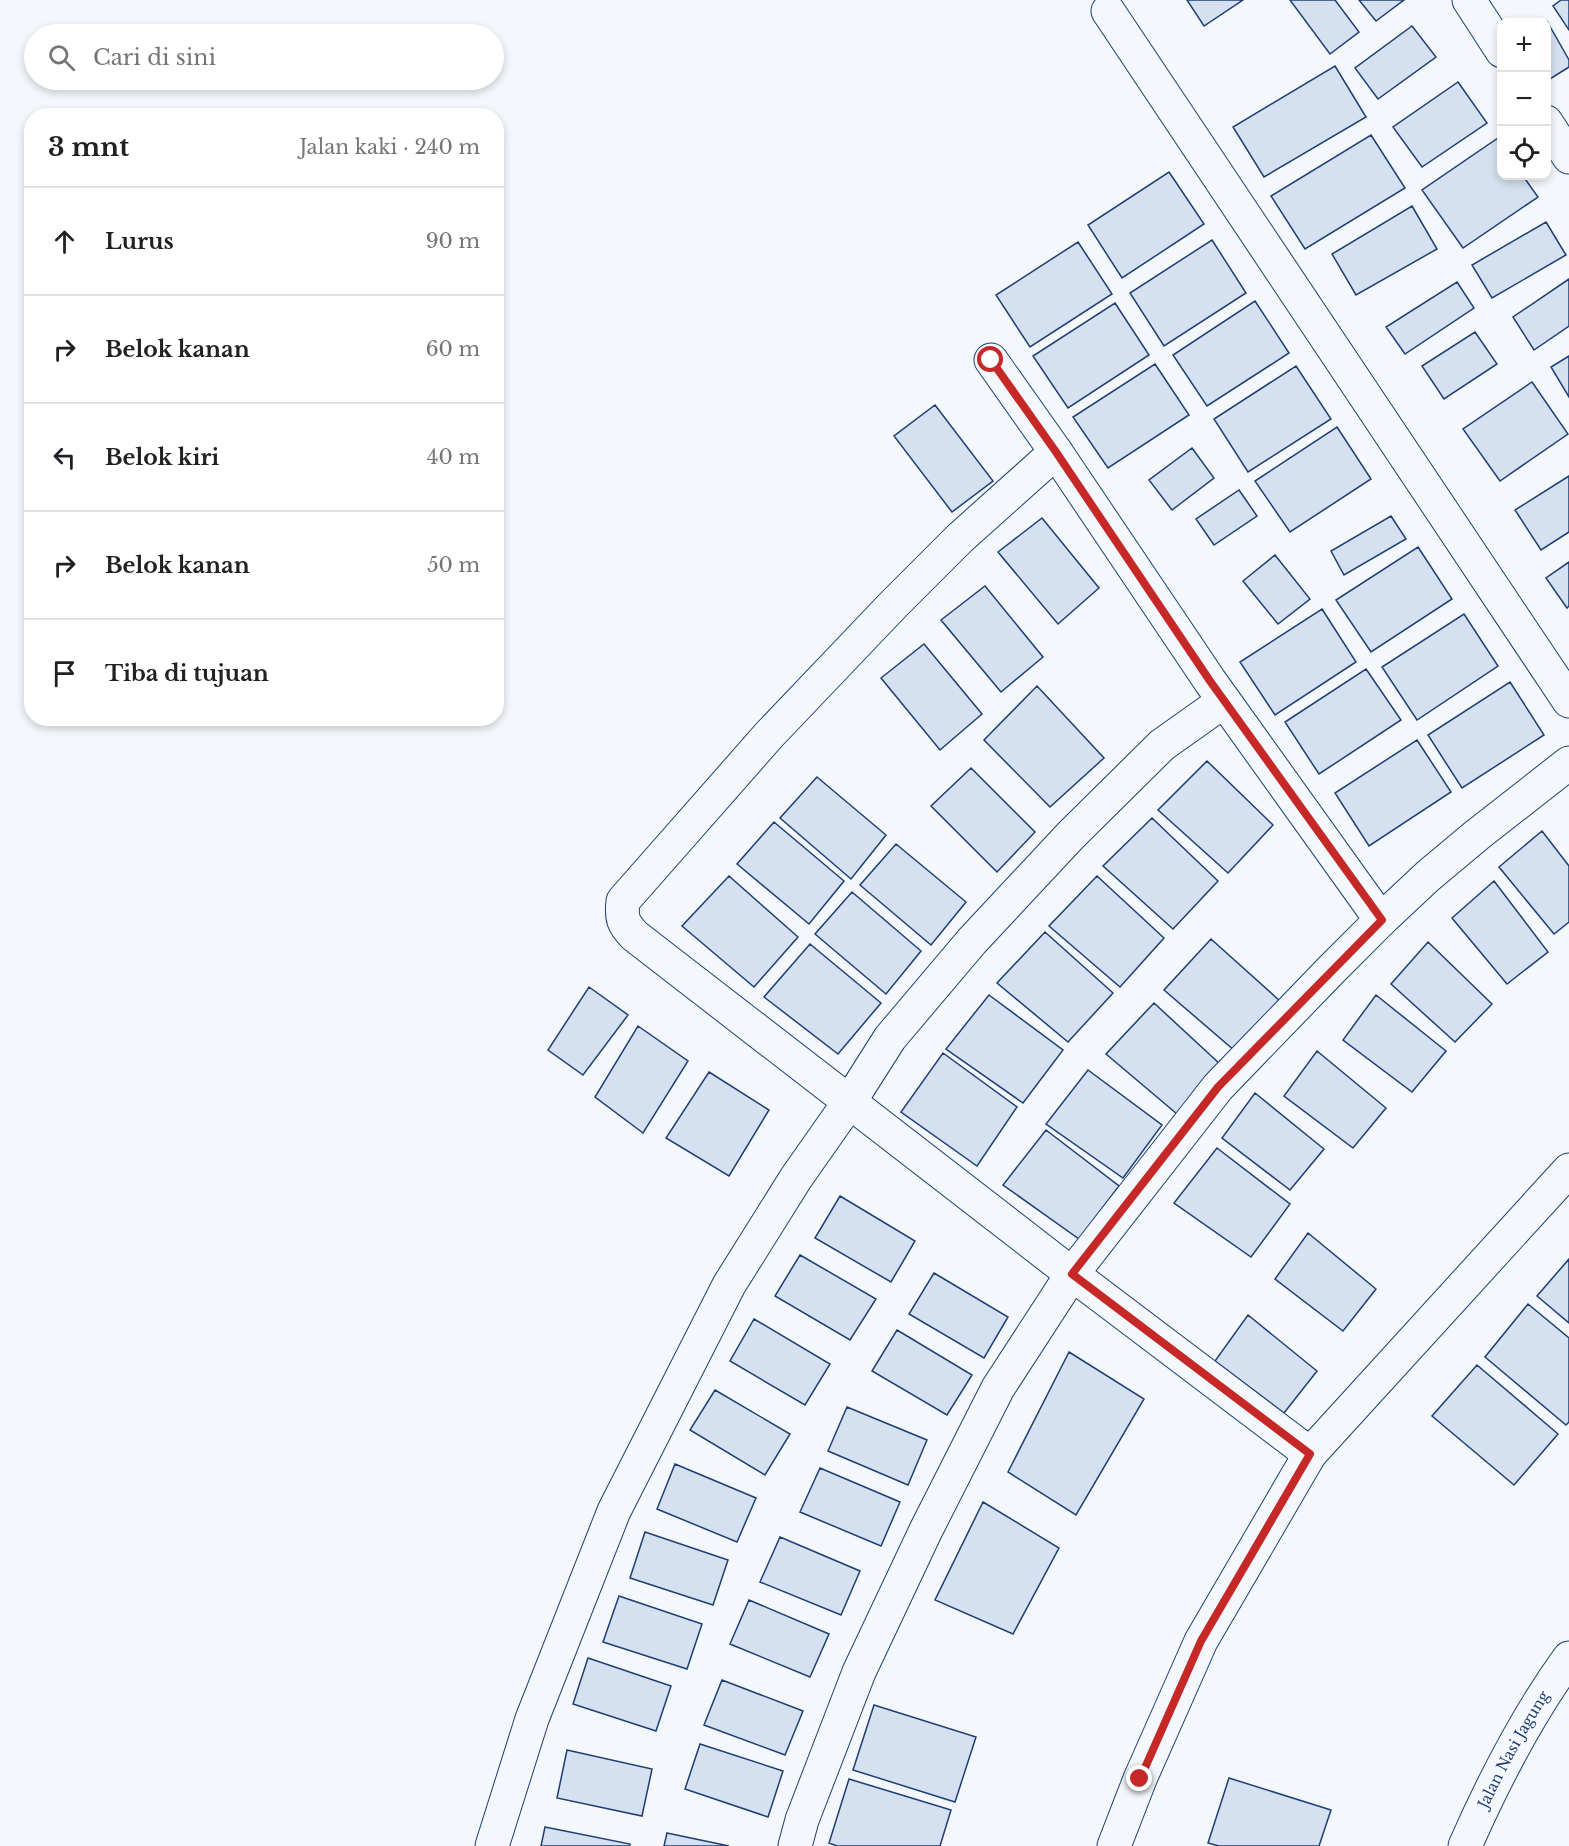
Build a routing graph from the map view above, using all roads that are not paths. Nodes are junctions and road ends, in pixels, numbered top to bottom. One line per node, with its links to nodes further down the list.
1 (1469, 0): 3 (street)
2 (1108, 11): 9 (street)
3 (1497, 43)
4 (1549, 126): 5 (street)
5 (1569, 157)
6 (991, 360): 7 (street)
7 (1056, 452): 8 (street); 12 (street)
8 (1224, 700): 11 (street); 12 (street)
9 (1569, 701)
10 (1569, 763): 11 (street)
11 (1382, 920): 14 (street)
12 (850, 1101): 14 (street); 17 (street)
13 (1569, 1170): 15 (street)
14 (1072, 1274): 15 (street); 18 (street)
15 (1310, 1454): 19 (street)
16 (1569, 1658): 20 (street, Jalan Nasi Jagung)
17 (492, 1846)
18 (795, 1846)
19 (1114, 1846)
20 (1465, 1846)

